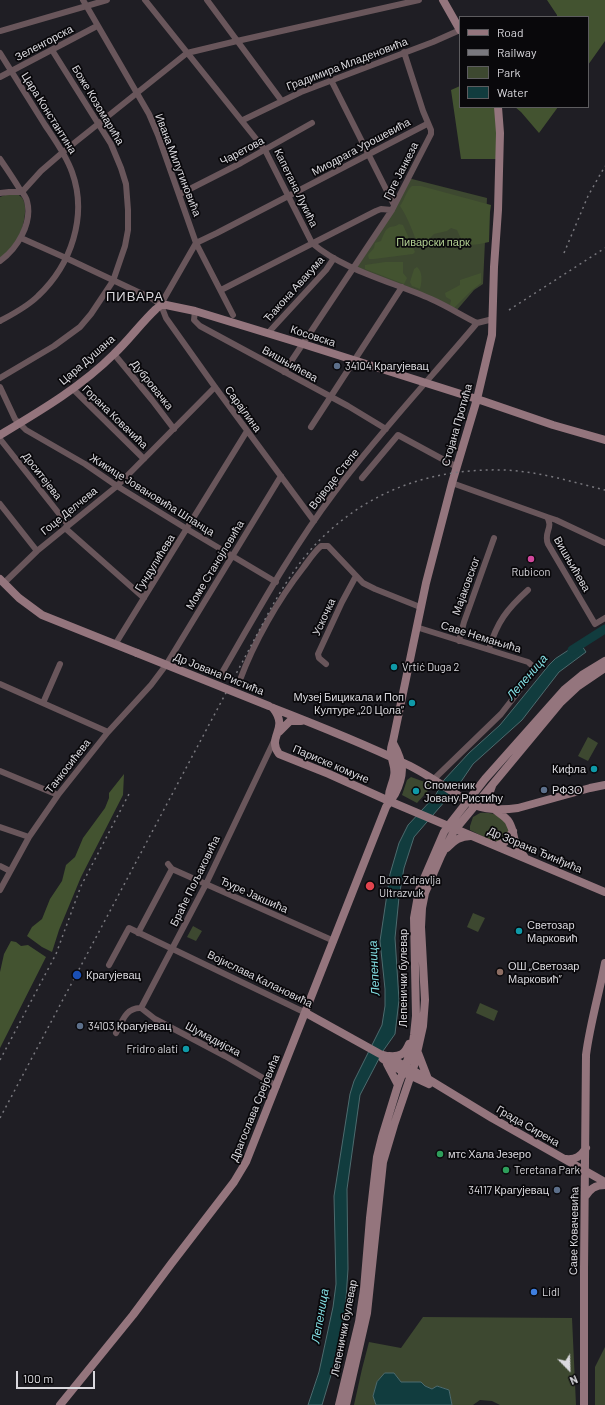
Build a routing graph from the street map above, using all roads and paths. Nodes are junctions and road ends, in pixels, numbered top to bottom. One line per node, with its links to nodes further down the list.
1 (107, 0): 6 (street)
2 (145, 0): 15 (street, Капетана Лукића)
3 (207, 0): 11 (street)
4 (419, 0): 11 (street)
5 (443, 0): 8 (main road)
6 (84, 3): 7 (street, Ивана Милутиновића); 10 (street)
7 (97, 26): 12 (street, Зеленгорска); 19 (street, Ивана Милутиновића)
8 (459, 28)
9 (459, 30): 13 (street, Градимира Младеновића)
10 (0, 31)
11 (237, 41): 15 (street); 20 (street)
12 (52, 50): 16 (street, Зеленгорска); 23 (street, Боже Козомарића)
13 (404, 52): 18 (street, Градимира Младеновића); 25 (street, Грге Јанкеза)
14 (0, 53): 16 (street, Цара Константина)
15 (187, 53): 19 (street); 22 (street, Капетана Лукића)
16 (11, 72): 17 (street, Зеленгорска); 27 (street, Цара Константина)
17 (0, 77)
18 (331, 80): 20 (street, Градимира Младеновића); 28 (street)
19 (136, 92): 23 (street); 32 (street, Ивана Милутиновића)
20 (281, 100): 22 (street, Градимира Младеновића)
21 (498, 108): 48 (main road, Стојана Протића)
22 (243, 120): 26 (street, Капетана Лукића)
23 (98, 123): 27 (street); 42 (street, Боже Козомарића)
24 (312, 123): 26 (street, Чаретова)
25 (428, 124): 28 (street, Миодрага Урошевића); 34 (street, Грге Јанкеза)
26 (265, 150): 32 (street, Чаретова); 33 (street, Капетана Лукића)
27 (63, 152): 30 (street); 38 (street, Цара Константина)
28 (368, 155): 33 (street, Миодрага Урошевића); 34 (street)
29 (0, 158): 30 (street)
30 (22, 192): 31 (street); 35 (street)
31 (0, 193)
32 (180, 194): 36 (street, Ивана Милутиновића)
33 (289, 196): 36 (street, Миодрага Урошевића); 37 (street, Капетана Лукића)
34 (393, 208): 37 (street); 41 (street, Грге Јанкеза)
35 (22, 238): 38 (street, Косовска); 40 (street)
36 (196, 242): 44 (street, Ивана Милутиновића); 45 (street, Цара Душана)
37 (312, 244): 39 (street, Капетана Лукића); 44 (street)
38 (66, 258): 42 (street, Косовска); 49 (street, Цара Константина)
39 (334, 258): 41 (street, Капетана Лукића); 51 (street, Ђакона Авакума)
40 (0, 260)
41 (354, 268): 43 (street, Капетана Лукића); 52 (street, Грге Јанкеза)
42 (113, 281): 45 (street, Косовска); 56 (street, Боже Козомарића)
43 (402, 288): 50 (street, Капетана Лукића); 54 (street)
44 (221, 290): 47 (street, Ивана Милутиновића)
45 (161, 305): 46 (main road, Косовска); 53 (main road, Цара Душана); 58 (street, Сарајлина)
46 (195, 311): 51 (main road, Косовска); 55 (street, Вишњићева)
47 (233, 315)
48 (492, 319): 50 (street); 62 (main road, Стојана Протића)
49 (0, 321)
50 (477, 324): 57 (street, Војводе Степе)
51 (268, 333): 52 (main road, Косовска)
52 (303, 344): 54 (main road, Косовска); 55 (street, Грге Јанкеза)
53 (114, 354): 60 (main road, Цара Душана); 65 (street, Дубровачка)
54 (355, 361): 57 (main road, Косовска); 61 (street)
55 (284, 372): 61 (street, Вишњићева)
56 (0, 378)
57 (426, 383): 62 (main road, Косовска); 66 (street, Војводе Степе)
58 (215, 387): 65 (street, Гоце Делчева); 67 (street, Сарајлина)
59 (0, 388): 63 (street)
60 (73, 389): 63 (main road, Цара Душана); 71 (street, Горана Ковачића)
61 (331, 398): 64 (street); 66 (street, Вишњићева)
62 (477, 400): 70 (main road, Косовска); 72 (main road, Стојана Протића)
63 (19, 424): 68 (main road, Цара Душана); 76 (street, Жикице Јовановића Шпанца)
64 (311, 427)
65 (174, 429): 71 (street, Гоце Делчева)
66 (386, 429): 79 (street, Војводе Степе)
67 (247, 431): 73 (street, Сарајлина); 81 (street, Гундулићева)
68 (0, 436)
69 (0, 439): 80 (street, Доситејева)
70 (605, 440)
71 (144, 459): 76 (street, Гоце Делчева)
72 (457, 467): 74 (street); 75 (main road, Стојана Протића)
73 (281, 476): 79 (street, Сарајлина); 85 (street, Моме Станојловића)
74 (362, 478)
75 (452, 483): 78 (street); 91 (main road, Стојана Протића)
76 (116, 486): 80 (street, Гоце Делчева); 81 (street, Жикице Јовановића Шпанца)
77 (0, 504): 84 (street)
78 (547, 517): 83 (street); 92 (street, Вишњићева)
79 (314, 521): 88 (street, Војводе Степе)
80 (67, 526): 84 (street, Гоце Делчева); 90 (street, Доситејева)
81 (187, 529): 85 (street, Жикице Јовановића Шпанца); 90 (street, Гундулићева)
82 (494, 538): 94 (street, Мајаковског)
83 (605, 543)
84 (36, 550): 87 (street, Гоце Делчева)
85 (232, 556): 88 (street, Жикице Јовановића Шпанца); 100 (street, Моме Станојловића)
86 (356, 576): 91 (street); 99 (street, Ускочка); 103 (street)
87 (2, 581): 95 (main road, Др Јована Ристића)
88 (276, 582): 102 (street, Војводе Степе)
89 (528, 590): 96 (street)
90 (144, 598): 95 (street, Гундулићева)
91 (420, 607): 93 (main road, Стојана Протића)
92 (605, 618)
93 (416, 627): 94 (street, Саве Немањића); 111 (main road, Стојана Протића)
94 (459, 641): 96 (street, Саве Немањића)
95 (116, 643): 106 (main road, Др Јована Ристића, bridge)
96 (489, 649): 120 (street, Саве Немањића)
97 (605, 661): 125 (main road, Лепенички булевар)
98 (60, 664): 105 (street)
99 (326, 664)
100 (166, 665): 108 (street, Танкосићева)
101 (605, 668): 121 (main road, Лепенички булевар)
102 (220, 676)
103 (240, 680)
104 (0, 684): 105 (street)
105 (43, 704): 108 (street)
106 (271, 707): 107 (main road, Др Јована Ристића); 109 (main road)
107 (306, 722): 109 (main road); 113 (main road, Др Јована Ристића)
108 (108, 732): 123 (street, Танкосићева)
109 (278, 732): 110 (main road)
110 (274, 740): 112 (main road); 114 (street, Браће Пољаковића)
111 (393, 743): 113 (main road, Драгослава Срејовића); 115 (main road)
112 (279, 754): 114 (street, Париске комуне); 124 (main road, Париске комуне)
113 (392, 757): 115 (main road, Др Јована Ристића); 119 (main road, Драгослава Срејовића)
114 (265, 761): 138 (street, Браће Пољаковића)
115 (401, 762): 116 (main road, Др Јована Ристића); 118 (main road)
116 (415, 769): 118 (main road); 120 (main road, Др Јована Ристића)
117 (0, 771): 123 (street)
118 (403, 771): 119 (main road); 124 (main road, Драгослава Срејовића)
119 (394, 778): 124 (main road, Драгослава Срејовића)
120 (435, 780): 125 (main road, Др Јована Ристића)
121 (493, 783): 125 (main road, Лепенички булевар); 126 (main road)
122 (605, 785): 126 (main road)
123 (58, 795): 132 (street, Танкосићева)
124 (389, 801): 127 (main road, Париске комуне); 142 (main road, Драгослава Срејовића)
125 (471, 803): 126 (main road); 129 (main road, Лепенички булевар)
126 (494, 809): 130 (main road)
127 (413, 810): 129 (main road, Др Зорана Ђинђића)
128 (0, 827): 132 (street)
129 (452, 827): 131 (main road, Др Зорана Ђинђића); 134 (main road, Лепенички булевар); 149 (main road, Лепенички булевар)
130 (513, 831): 133 (main road); 135 (main road)
131 (474, 836): 133 (main road, Др Зорана Ђинђића); 134 (main road)
132 (29, 837): 137 (street, Танкосићева)
133 (496, 846): 135 (main road, Др Зорана Ђинђића)
134 (441, 856): 150 (main road, Лепенички булевар)
135 (526, 858): 140 (main road, Др Зорана Ђинђића)
136 (0, 866): 137 (street)
137 (10, 871): 139 (street, Танкосићева)
138 (206, 884): 141 (street, Ђуре Јакшића); 142 (street, Ђуре Јакшића); 143 (street, Браће Пољаковића)
139 (0, 890)
140 (605, 892)
141 (138, 933): 143 (street, Војислава Калановића); 145 (street, Војислава Калановића)
142 (334, 941): 147 (main road, Драгослава Срејовића)
143 (172, 949): 146 (street, Браће Пољаковића); 147 (street, Војислава Калановића)
144 (605, 963): 158 (main road, Саве Ковачевића)
145 (109, 965)
146 (141, 1008): 148 (street); 156 (street, Шумадијска)
147 (306, 1013): 151 (main road, Војислава Калановића); 156 (main road, Драгослава Срејовића)
148 (116, 1033)
149 (414, 1035): 151 (main road); 152 (main road, Лепенички булевар)
150 (418, 1053): 153 (main road, Лепенички булевар); 154 (main road)
151 (384, 1057): 152 (main road, Војислава Калановића); 155 (main road)
152 (404, 1069): 153 (main road, Града Сирена); 155 (main road, Лепенички булевар)
153 (412, 1073): 154 (main road, Града Сирена); 157 (main road, Лепенички булевар)
154 (426, 1081): 157 (main road); 159 (main road, Града Сирена)
155 (398, 1085): 165 (main road, Лепенички булевар)
156 (277, 1086): 164 (main road, Драгослава Срејовића)
157 (400, 1106): 166 (main road, Лепенички булевар)
158 (586, 1148): 159 (main road); 160 (main road, Саве Ковачевића)
159 (564, 1159): 160 (main road, Града Сирена)
160 (586, 1171): 161 (main road, Града Сирена); 163 (main road, Саве Ковачевића)
161 (605, 1182)
162 (605, 1185): 163 (main road)
163 (585, 1198): 167 (main road, Саве Ковачевића)
164 (60, 1405)
165 (340, 1405)
166 (346, 1405)
167 (584, 1405)

